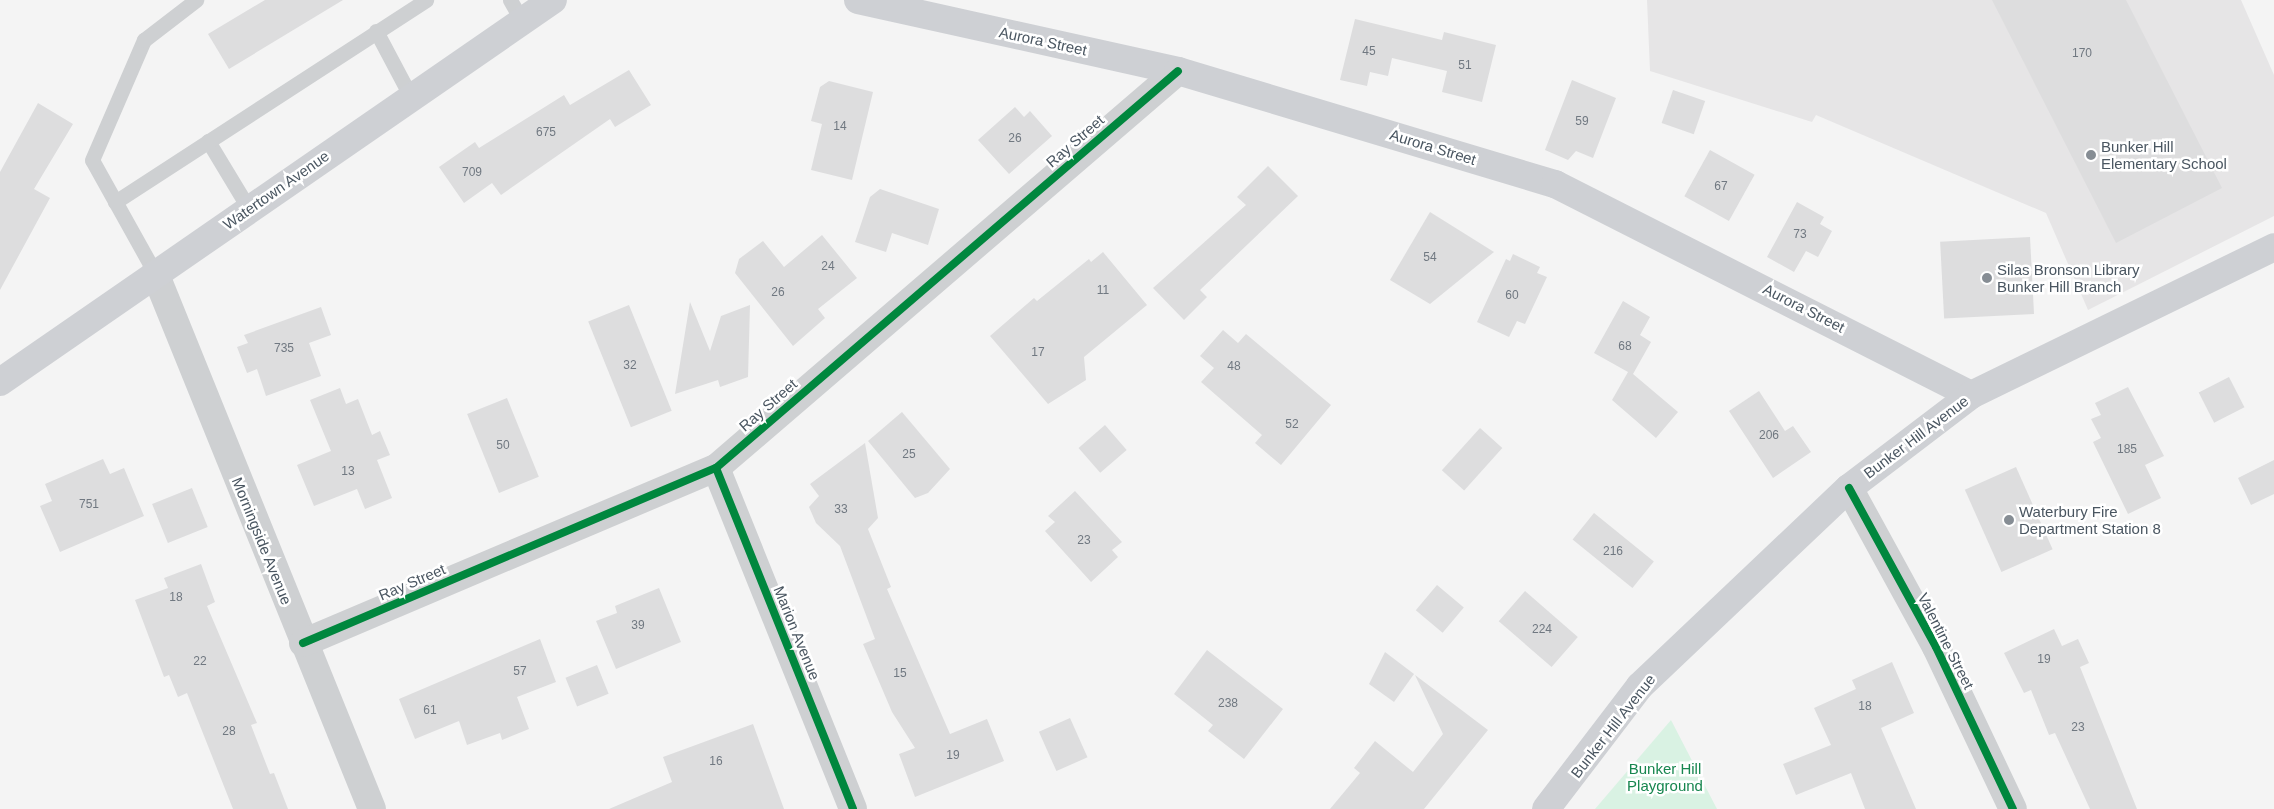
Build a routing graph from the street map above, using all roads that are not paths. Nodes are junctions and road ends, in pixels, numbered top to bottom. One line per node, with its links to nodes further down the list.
1 (196, 0): 10 (lane)
2 (426, 0): 6 (lane)
3 (553, 0): 5 (main road, Watertown Avenue)
4 (858, 0): 7 (main road, Aurora Street)
5 (516, 11): 8 (main road, Watertown Avenue)
6 (376, 31): 8 (lane); 9 (lane)
7 (1178, 71): 15 (main road, Aurora Street); 16 (street, Ray Street)
8 (412, 97): 11 (main road, Watertown Avenue)
9 (208, 141): 10 (lane); 11 (lane)
10 (116, 202): 13 (lane)
11 (249, 209): 13 (main road, Watertown Avenue)
12 (2274, 247): 15 (main road, Bunker Hill Avenue)
13 (155, 273): 14 (main road, Watertown Avenue); 18 (street, Morningside Avenue)
14 (0, 382)
15 (1971, 395): 17 (main road, Bunker Hill Avenue)
16 (716, 468): 18 (street, Ray Street); 20 (street, Marion Avenue)
17 (1848, 488): 21 (main road, Bunker Hill Avenue); 22 (street, Valentine Street)
18 (303, 643): 19 (street, Morningside Avenue)
19 (372, 809)
20 (853, 809)
21 (1546, 809)
22 (2013, 809)

